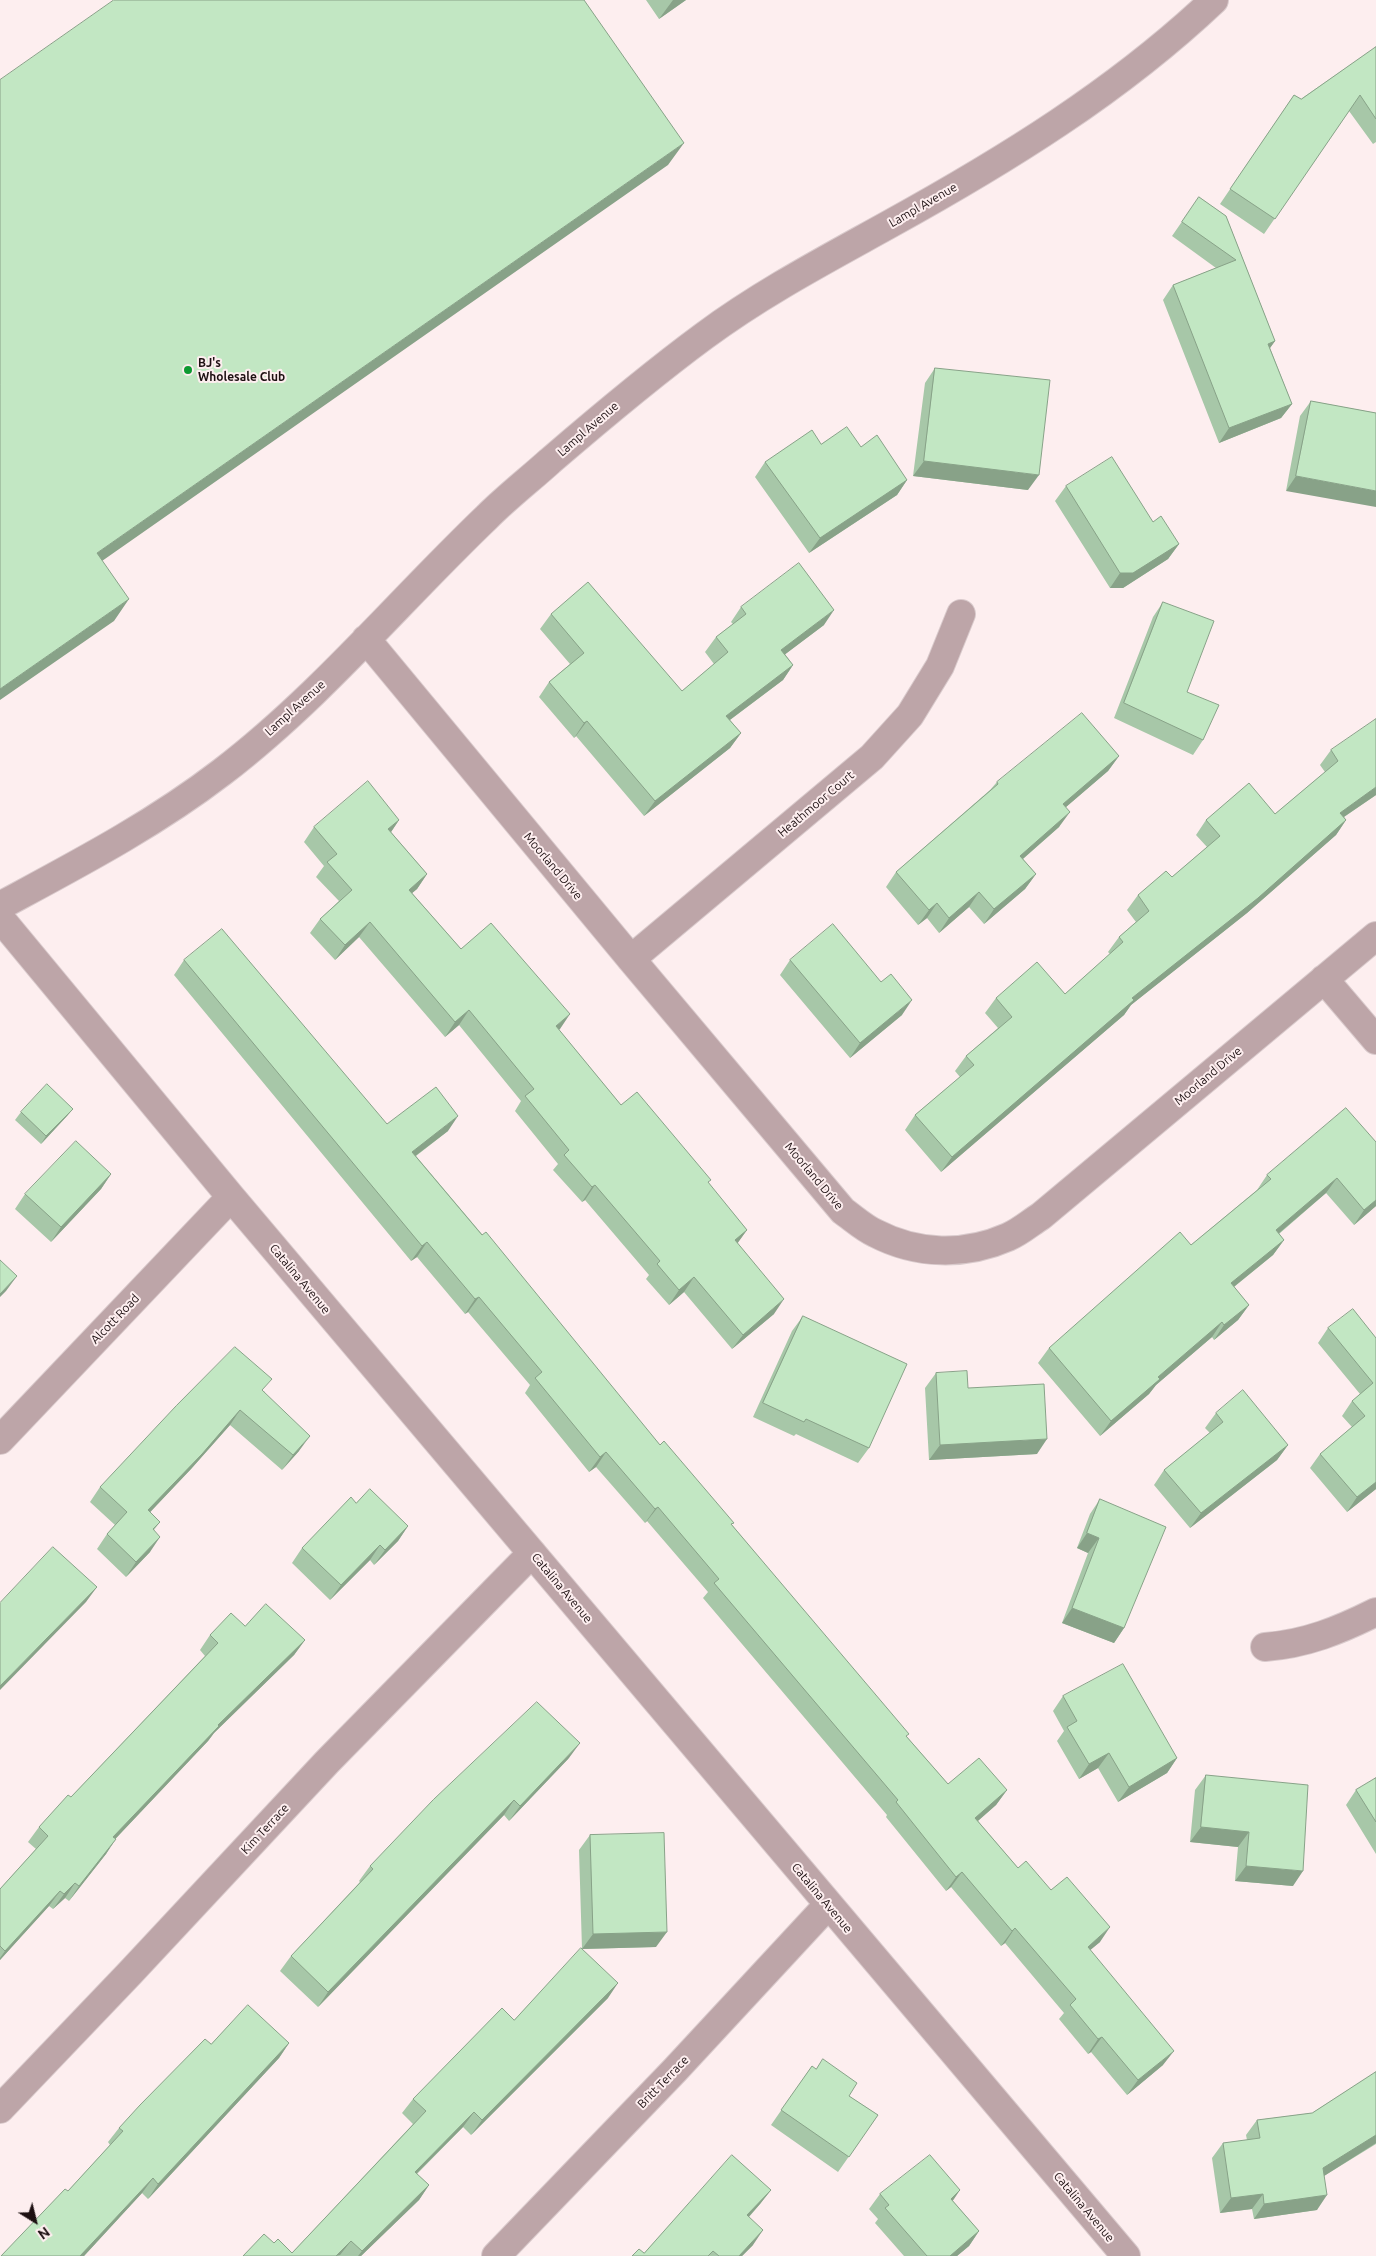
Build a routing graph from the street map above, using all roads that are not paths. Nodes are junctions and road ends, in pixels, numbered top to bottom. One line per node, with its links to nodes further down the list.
1 (1214, 0): 3 (street, Lampl Avenue)
2 (961, 614): 7 (street, Heathmoor Court)
3 (366, 640): 4 (street, Lampl Avenue); 7 (street, Moorland Drive)
4 (0, 906)
5 (0, 918): 10 (street, Catalina Avenue)
6 (1376, 936): 8 (street, Moorland Drive)
7 (631, 960): 8 (street, Moorland Drive)
8 (1324, 979): 9 (street)
9 (1376, 1040)
10 (231, 1197): 11 (street, Alcott Road); 12 (street, Catalina Avenue)
11 (0, 1440)
12 (532, 1553): 15 (street, Catalina Avenue); 16 (street, Kim Terrace)
13 (1376, 1612): 14 (street)
14 (1265, 1647)
15 (828, 1904): 17 (street, Britt Terrace); 18 (street, Catalina Avenue)
16 (0, 2109)
17 (496, 2256)
18 (1126, 2256)

